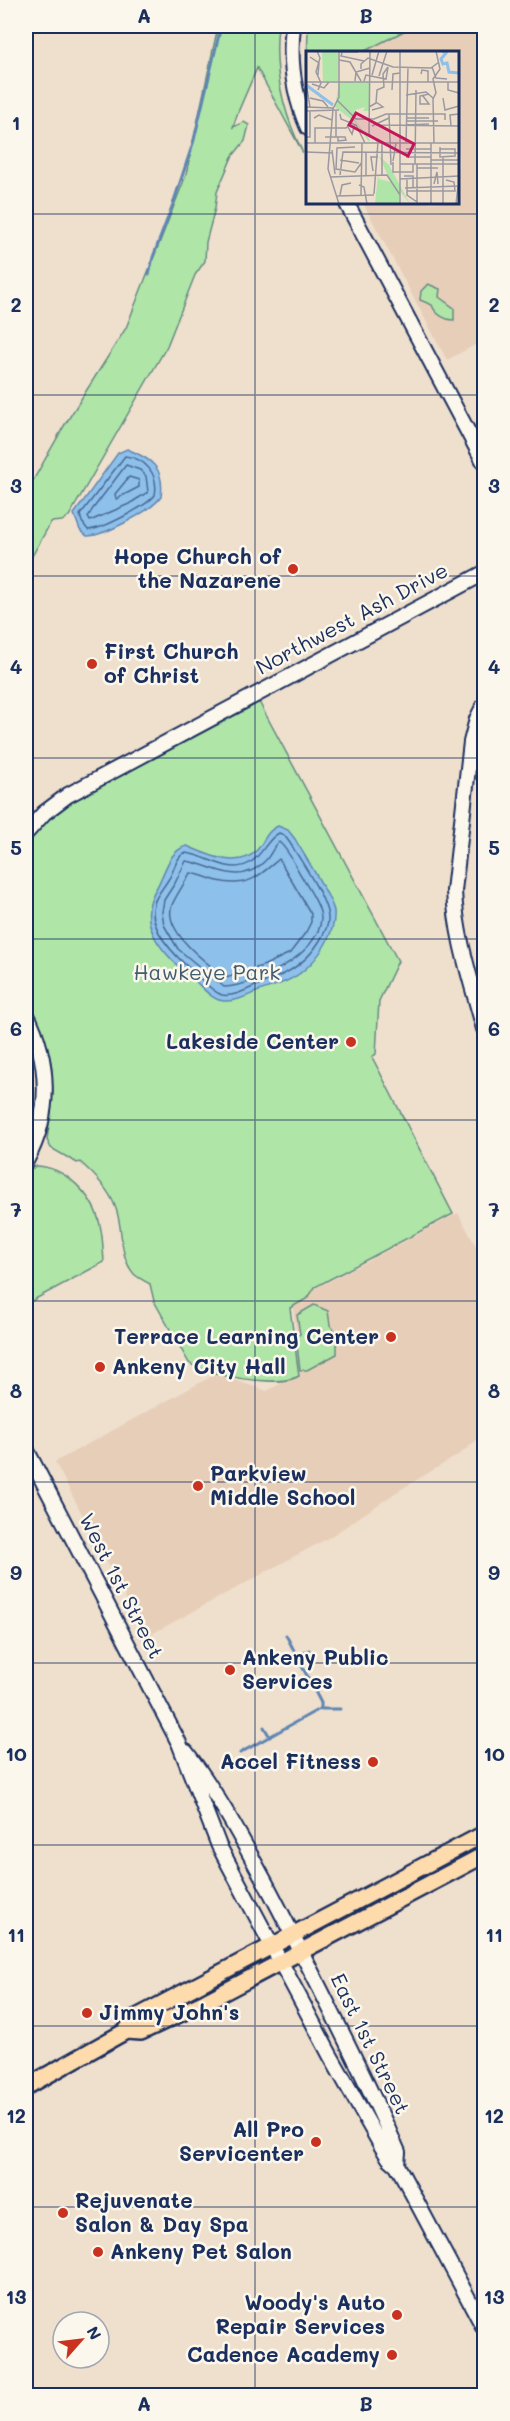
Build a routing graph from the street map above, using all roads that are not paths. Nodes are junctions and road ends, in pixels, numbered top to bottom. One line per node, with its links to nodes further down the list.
1 (293, 26): 2 (main road)
2 (306, 121)
3 (347, 204): 4 (main road)
4 (484, 462)
5 (484, 573): 7 (main road, Northwest Ash Drive)
6 (484, 705): 9 (main road)
7 (26, 832)
8 (26, 1013): 10 (main road)
9 (484, 1029)
10 (26, 1161)
11 (26, 1449): 12 (main road, West 1st Street)
12 (179, 1743): 15 (main road, West 1st Street); 15 (main road, West 1st Street)
13 (484, 1834): 15 (main road)
14 (484, 1855): 15 (main road)
15 (287, 1949): 16 (main road); 17 (main road, East 1st Street); 17 (main road, East 1st Street)
16 (26, 2087)
17 (397, 2165): 18 (main road, East 1st Street)
18 (484, 2328)

